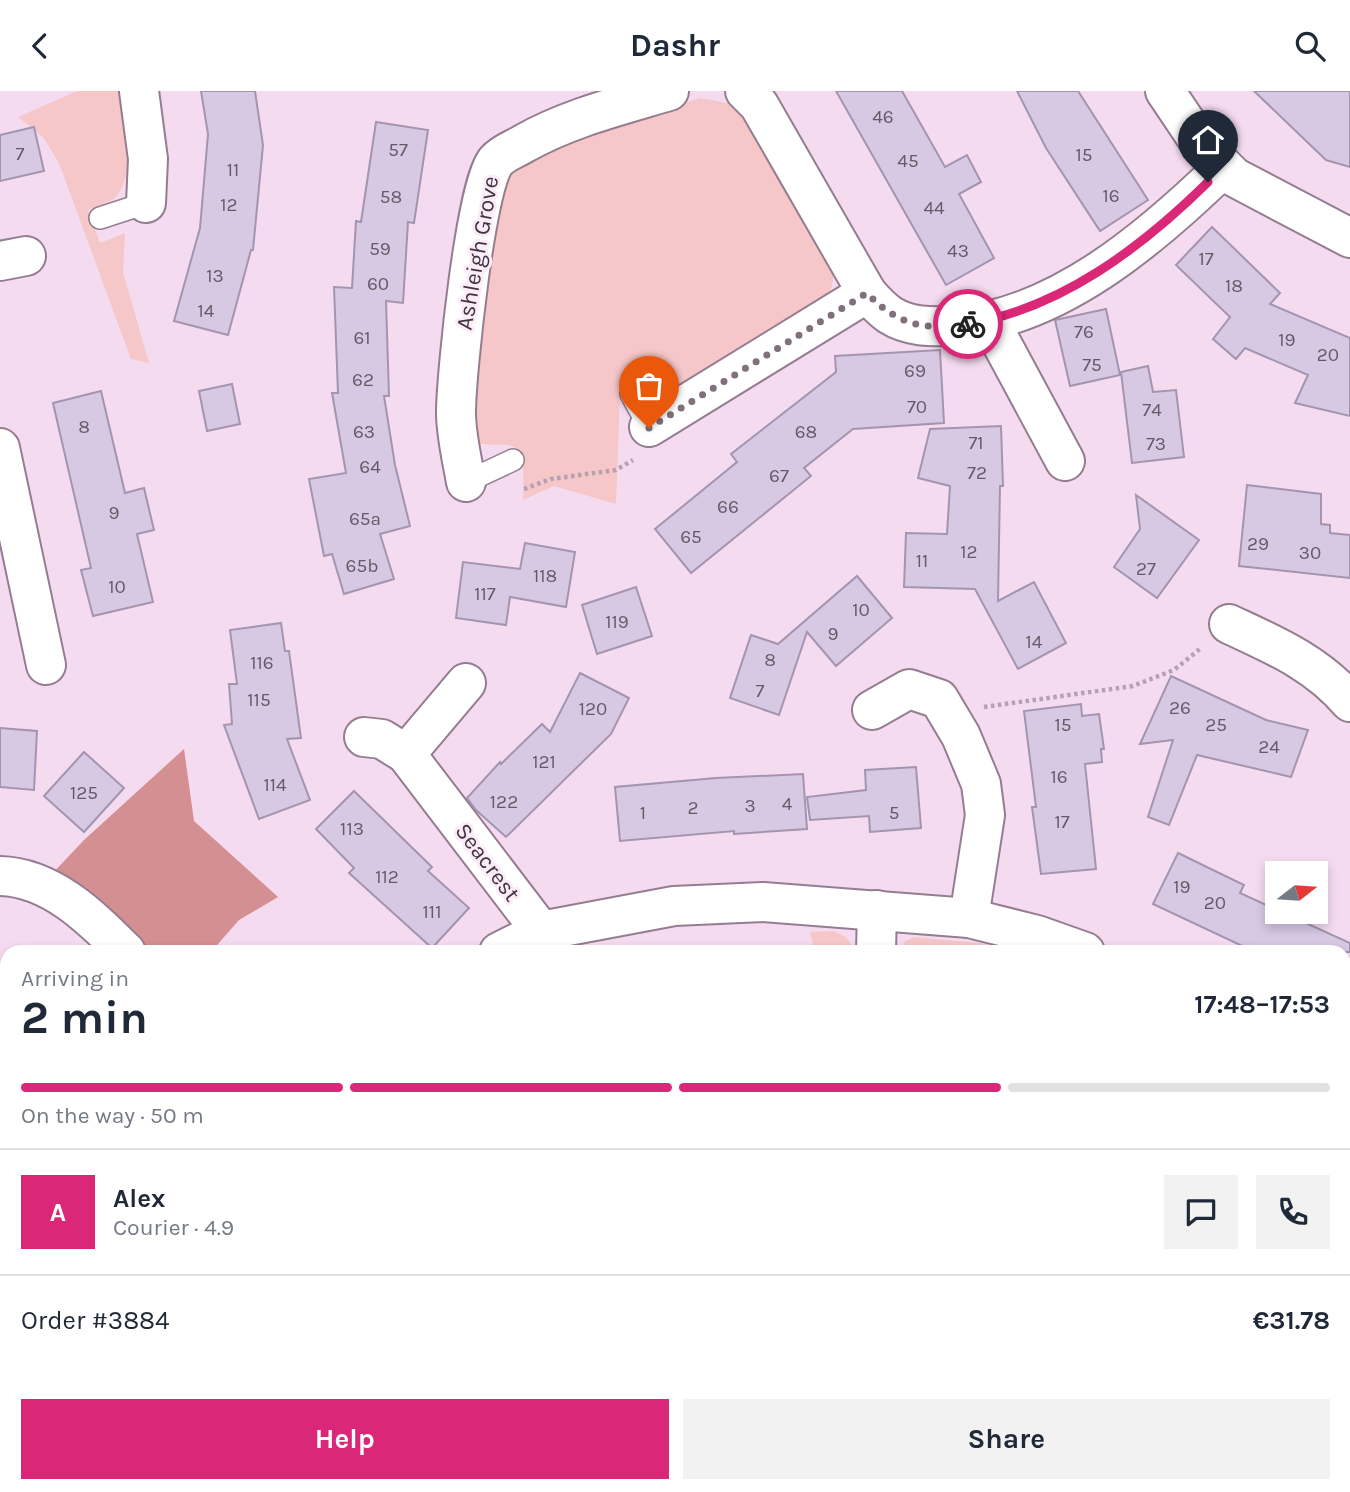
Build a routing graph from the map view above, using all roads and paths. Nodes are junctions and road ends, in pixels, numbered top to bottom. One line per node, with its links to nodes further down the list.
1 (139, 91): 6 (street)
2 (669, 91): 16 (street, Ashleigh Grove)
3 (745, 91): 9 (street)
4 (1165, 91): 5 (street)
5 (1223, 168): 8 (street); 10 (street)
6 (146, 203): 7 (lane)
7 (100, 218)
8 (1350, 238)
9 (867, 293): 10 (street); 12 (street)
10 (989, 320): 15 (street)
11 (631, 394): 12 (lane)
12 (649, 428): 16 (path)
13 (0, 448): 18 (street)
14 (513, 460): 16 (lane)
15 (1065, 461)
16 (466, 482)
17 (1229, 624): 20 (street); 22 (path)
18 (46, 665)
19 (466, 683): 24 (street)
20 (1350, 702)
21 (872, 710): 22 (street)
22 (950, 718): 27 (street)
23 (364, 737): 24 (street, Seacrest)
24 (406, 754): 28 (street, Seacrest)
25 (0, 876): 29 (street)
26 (877, 910): 27 (street); 28 (street); 31 (street)
27 (969, 918): 32 (street)
28 (541, 931): 30 (street)
29 (119, 945)
30 (513, 945)
31 (876, 945)
32 (1065, 945)

